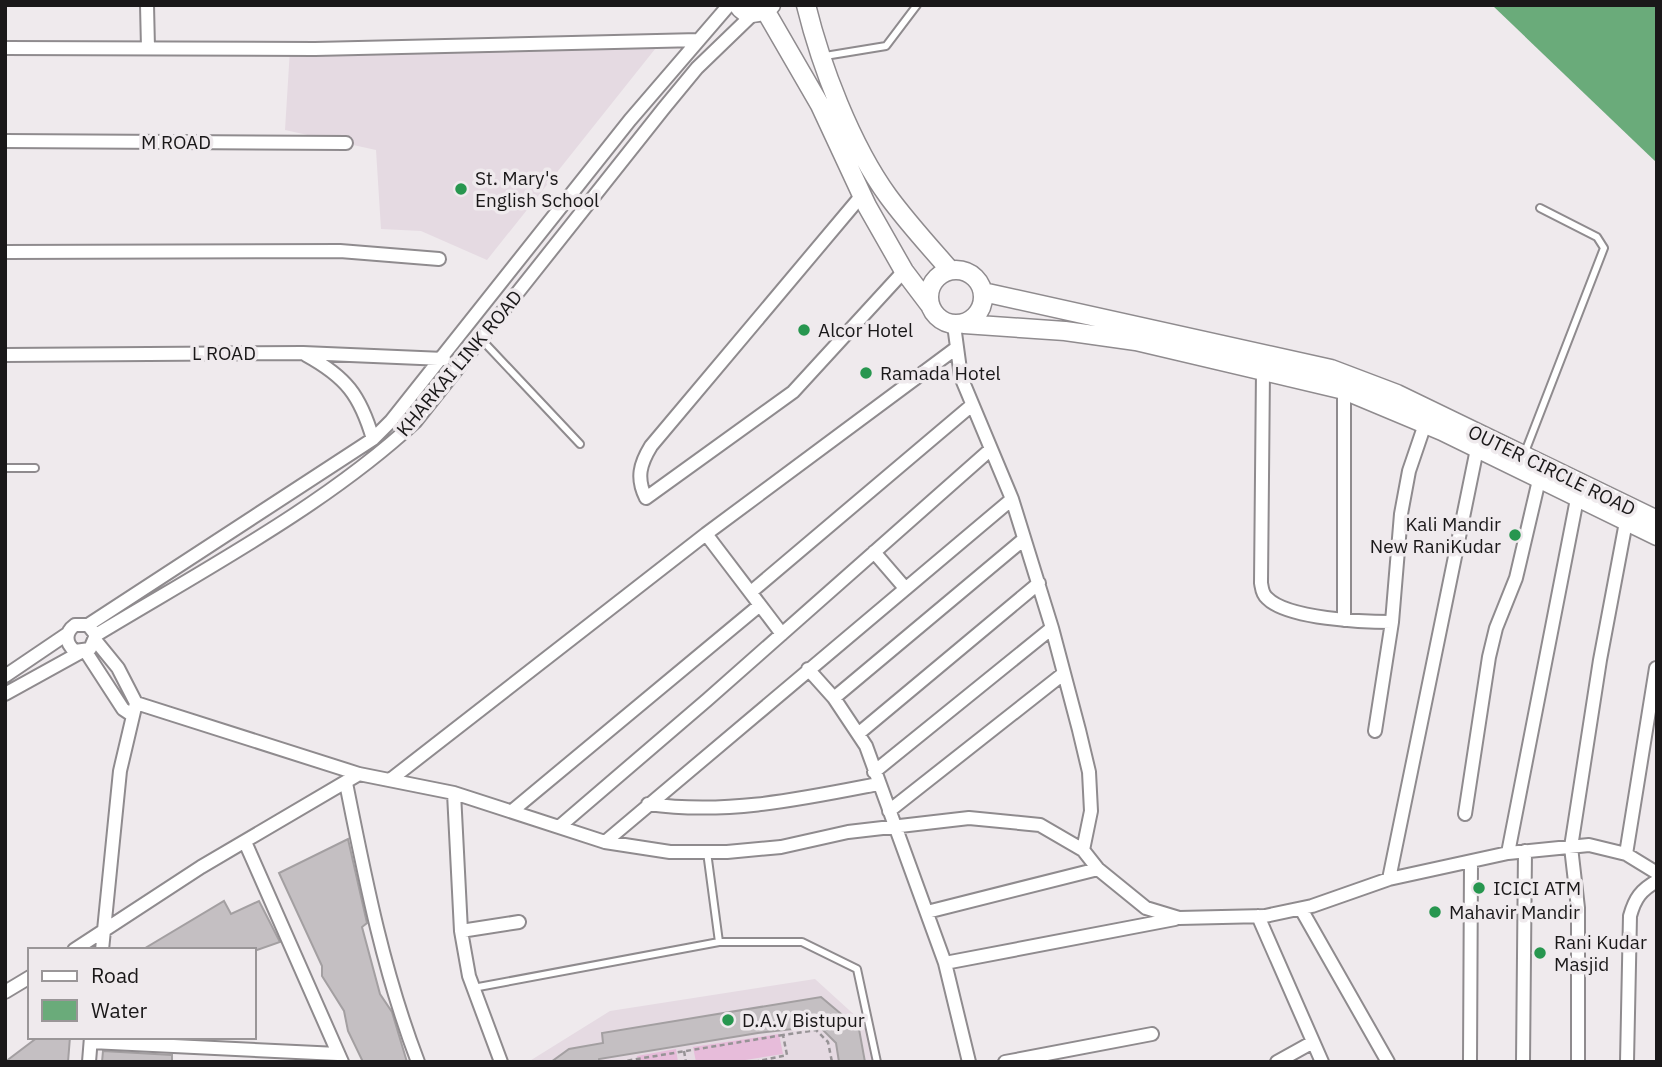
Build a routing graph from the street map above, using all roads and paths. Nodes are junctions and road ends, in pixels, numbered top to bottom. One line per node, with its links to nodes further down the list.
1 (147, 5): 8 (street)
2 (729, 5): 6 (street)
3 (806, 5): 9 (main road)
4 (917, 5): 9 (lane)
5 (757, 8): 12 (main road); 21 (street, KHARKAI LINK ROAD)
6 (699, 40): 8 (street); 25 (street)
7 (5, 48): 8 (street)
8 (148, 48)
9 (823, 56): 16 (main road)
10 (5, 141): 11 (street, M ROAD)
11 (346, 143)
12 (862, 195): 17 (main road); 17 (street)
13 (1540, 208): 34 (lane)
14 (5, 252): 15 (street)
15 (439, 258)
16 (950, 270): 18 (main road); 19 (main road)
17 (904, 271): 19 (main road)
18 (983, 292): 20 (main road); 34 (main road, OUTER CIRCLE ROAD)
19 (929, 304): 20 (main road)
20 (959, 324): 22 (street); 26 (main road)
21 (481, 340): 31 (lane); 54 (street, KHARKAI LINK ROAD)
22 (955, 349): 28 (street); 42 (street)
23 (303, 353): 24 (street, L ROAD); 25 (street, L ROAD); 30 (street)
24 (5, 355)
25 (443, 359): 30 (street)
26 (1263, 370): 27 (main road); 50 (street)
27 (1344, 390): 29 (main road); 50 (street)
28 (972, 405): 32 (street); 48 (street)
29 (1425, 424): 33 (main road); 51 (street)
30 (373, 439): 54 (street)
31 (580, 444)
32 (991, 449): 38 (street); 45 (street)
33 (1477, 449): 37 (main road); 88 (street)
34 (1523, 457): 40 (main road, OUTER CIRCLE ROAD)
35 (5, 468): 36 (lane)
36 (35, 468)
37 (1539, 480): 39 (main road); 74 (street)
38 (1012, 499): 44 (street); 47 (street)
39 (1577, 499): 41 (main road); 83 (street)
40 (1657, 520)
41 (1626, 522): 43 (main road); 79 (street)
42 (706, 534): 48 (street); 68 (street)
43 (1657, 536)
44 (1024, 539): 46 (street); 62 (street)
45 (874, 552): 47 (street); 55 (street)
46 (1039, 583): 52 (street); 65 (street)
47 (905, 588): 58 (street)
48 (751, 593): 49 (street)
49 (760, 605): 55 (street); 72 (street)
50 (1344, 620): 51 (street)
51 (1392, 622): 64 (street)
52 (1052, 628): 59 (street); 67 (street)
53 (67, 634): 54 (street, KHARKAI LINK ROAD); 56 (street); 60 (street, KHARKAI LINK ROAD)
54 (93, 634): 56 (street, KHARKAI LINK ROAD); 63 (street)
55 (782, 634): 75 (street)
56 (83, 652): 61 (street, KHARKAI LINK ROAD); 63 (street)
57 (1656, 668): 84 (street)
58 (808, 669): 62 (street); 71 (street)
59 (1063, 674): 73 (street); 80 (street)
60 (5, 676)
61 (5, 694)
62 (834, 698): 65 (street)
63 (134, 709): 66 (street); 95 (street)
64 (1375, 731)
65 (858, 734): 67 (street)
66 (359, 774): 68 (street); 69 (street)
67 (876, 778): 71 (street); 73 (street)
68 (390, 780): 70 (street)
69 (346, 783): 77 (street); 114 (street)
70 (454, 793): 72 (street); 96 (street)
71 (648, 804): 78 (street)
72 (512, 811): 75 (street)
73 (889, 811): 76 (street)
74 (1465, 814)
75 (560, 826): 78 (street)
76 (897, 829): 80 (street); 82 (street); 91 (street)
77 (245, 842): 95 (street); 111 (street)
78 (605, 842): 82 (street)
79 (1571, 847): 81 (street); 84 (street); 129 (street)
80 (1083, 850): 86 (street)
81 (1525, 851): 83 (street); 128 (street)
82 (707, 852): 97 (lane)
83 (1508, 853): 85 (street)
84 (1626, 854): 87 (street)
85 (1471, 862): 88 (street); 127 (street)
86 (1098, 869): 91 (street); 93 (street)
87 (1657, 873)
88 (1389, 879): 90 (street)
89 (1657, 881): 130 (street)
90 (1301, 909): 92 (street); 126 (street)
91 (927, 912): 100 (street)
92 (1258, 916): 93 (street); 107 (street)
93 (1179, 918): 100 (street)
94 (520, 922): 96 (street)
95 (104, 931): 98 (street); 99 (street)
96 (461, 931): 102 (street)
97 (719, 942): 102 (lane); 121 (lane)
98 (77, 948)
99 (102, 948)
100 (945, 963): 122 (street)
101 (28, 978): 103 (street)
102 (472, 988): 115 (street)
103 (5, 992)
104 (1152, 1034): 123 (street)
105 (783, 1035): 109 (path); 110 (path); 120 (path)
106 (91, 1040): 108 (street); 112 (street)
107 (1313, 1042): 124 (street); 125 (street)
108 (181, 1046): 111 (street); 113 (street)
109 (684, 1051): 116 (path); 117 (path)
110 (778, 1057): 118 (path); 119 (path)
111 (340, 1058)
112 (89, 1062)
113 (181, 1062)
114 (418, 1062)
115 (501, 1062)
116 (619, 1062)
117 (686, 1062)
118 (754, 1062)
119 (779, 1062)
120 (832, 1062)
121 (877, 1062)
122 (969, 1062)
123 (1004, 1062)
124 (1277, 1062)
125 (1322, 1062)
126 (1388, 1062)
127 (1470, 1062)
128 (1523, 1062)
129 (1578, 1062)
130 (1626, 1062)

